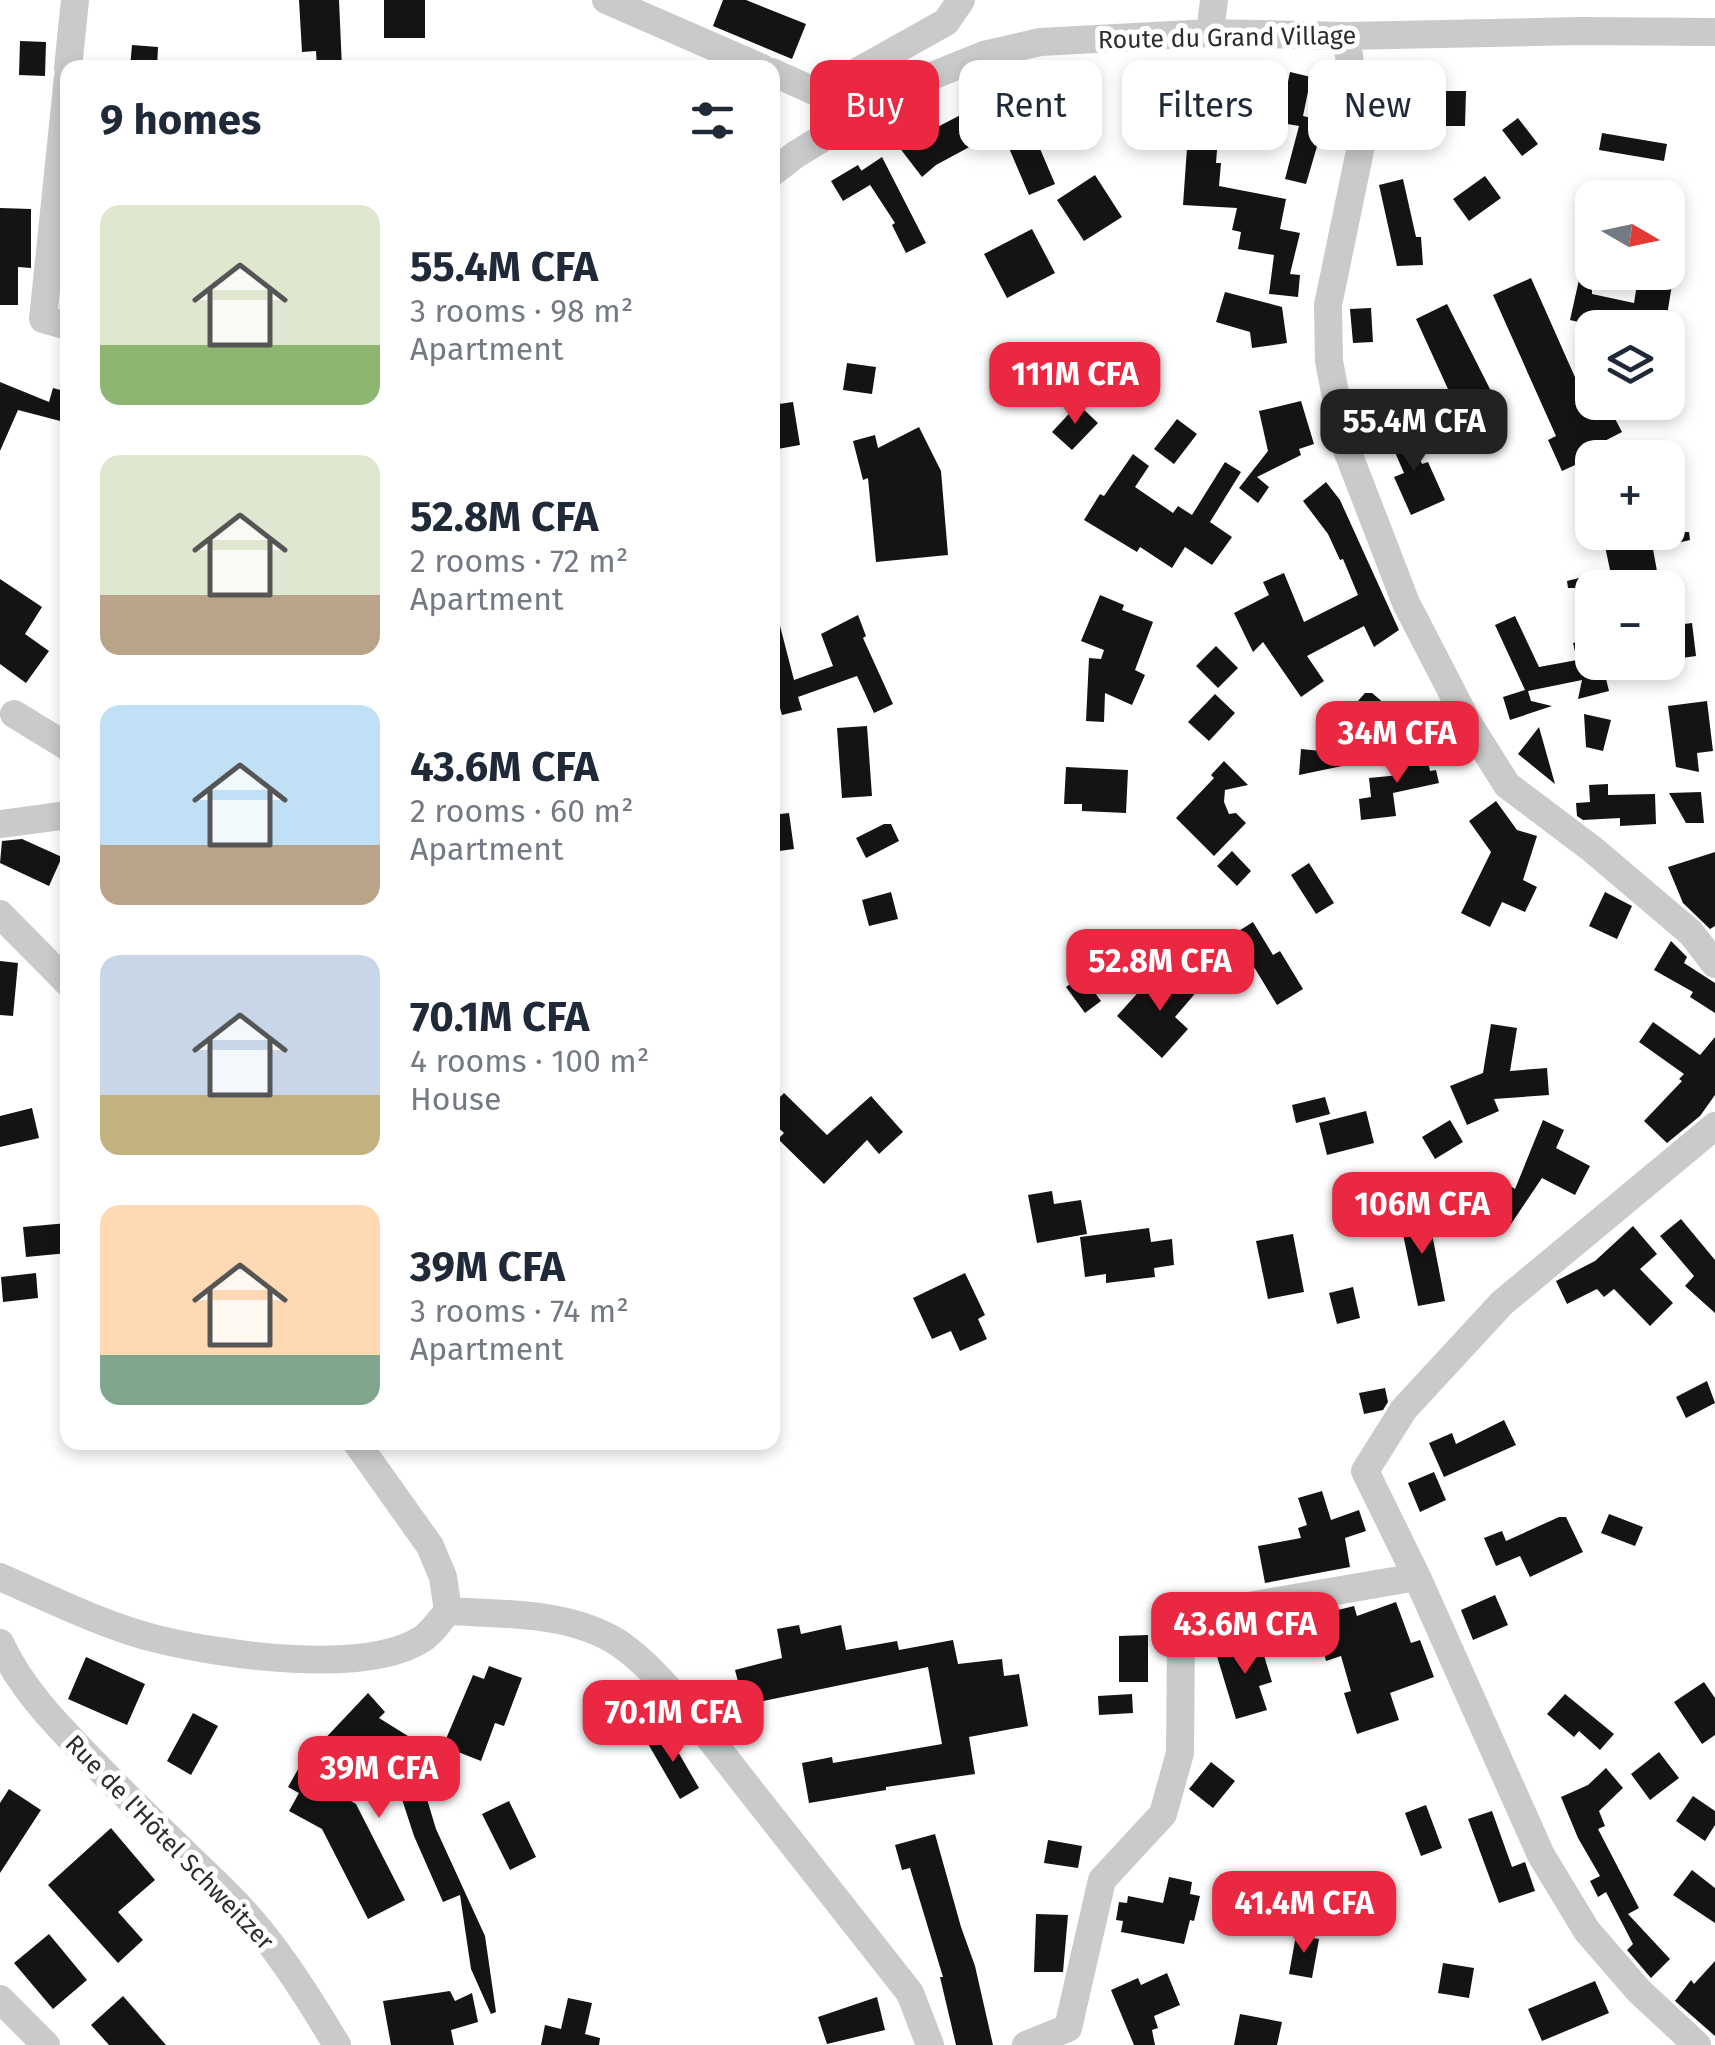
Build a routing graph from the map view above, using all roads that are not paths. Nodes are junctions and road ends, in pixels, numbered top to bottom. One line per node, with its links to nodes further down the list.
1 (75, 0): 8 (street)
2 (606, 0): 9 (street)
3 (961, 0): 10 (street)
4 (1214, 0): 6 (street)
5 (1715, 32): 7 (street, Route du Grand Village)
6 (1210, 34): 7 (street, Route du Grand Village); 11 (street, Route du Grand Village)
7 (1346, 36): 23 (street)
8 (69, 60)
9 (744, 60)
10 (877, 60)
11 (939, 74)
12 (780, 76): 13 (street)
13 (810, 89)
14 (810, 147): 16 (street, Route du Grand Village)
15 (60, 154): 17 (street)
16 (780, 168)
17 (60, 323)
18 (14, 714): 19 (street)
19 (60, 742)
20 (60, 815): 21 (street)
21 (0, 824)
22 (0, 914): 24 (street)
23 (1715, 964)
24 (60, 975)
25 (1715, 1126): 27 (street)
26 (362, 1450): 29 (street)
27 (1417, 1576): 35 (street); 36 (street)
28 (0, 1577): 29 (street)
29 (448, 1611): 34 (street)
30 (0, 1642): 33 (street, Rue de l'Hôtel Schweitzer)
31 (0, 1999): 32 (street)
32 (46, 2045)
33 (337, 2045)
34 (930, 2045)
35 (1026, 2045)
36 (1697, 2045)

